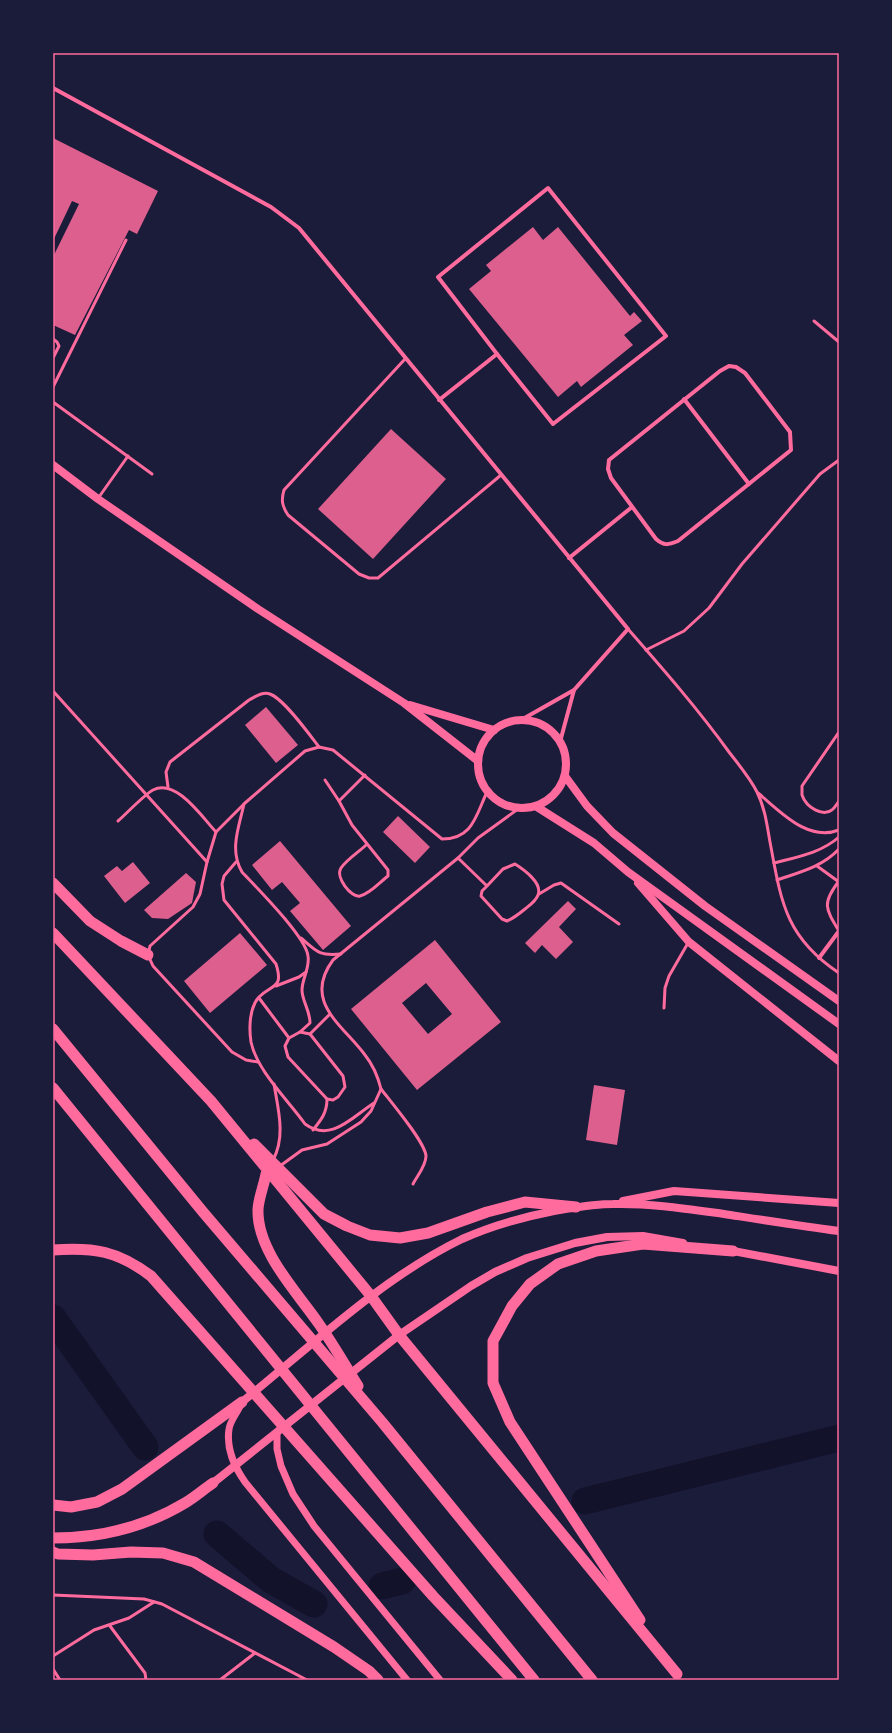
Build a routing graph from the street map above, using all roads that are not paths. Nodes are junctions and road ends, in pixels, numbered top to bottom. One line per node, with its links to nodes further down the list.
1 (53, 88): 8 (street)
2 (126, 240): 9 (lane)
3 (814, 321): 5 (lane)
4 (53, 339): 7 (lane)
5 (839, 342)
6 (497, 354): 6 (street); 11 (street)
7 (53, 358)
8 (406, 359): 11 (street); 17 (lane)
9 (53, 387)
10 (684, 399): 18 (street); 18 (street); 20 (street)
11 (439, 400): 17 (street)
12 (53, 402): 13 (lane)
13 (128, 456): 16 (lane); 19 (lane)
14 (839, 460): 23 (lane)
15 (53, 465): 19 (main road)
16 (152, 474)
17 (501, 475): 21 (street)
18 (749, 484): 20 (street)
19 (98, 499): 26 (main road)
20 (632, 507): 21 (street)
21 (569, 558): 22 (street)
22 (628, 629): 23 (lane); 24 (street)
23 (646, 650): 37 (lane)
24 (574, 690): 27 (street); 30 (street)
25 (53, 691): 39 (lane)
26 (404, 703): 28 (main road); 32 (main road)
27 (521, 720): 28 (main road); 30 (main road)
28 (494, 730): 32 (main road)
29 (839, 732): 41 (lane)
30 (560, 742): 34 (main road)
31 (319, 747): 33 (lane); 36 (lane); 42 (lane)
32 (478, 760): 38 (main road)
33 (365, 774): 38 (lane); 40 (lane)
34 (565, 776): 43 (main road); 74 (main road)
35 (325, 780): 40 (lane)
36 (168, 787): 39 (lane); 47 (lane)
37 (757, 791): 46 (lane); 54 (lane)
38 (487, 792): 44 (main road)
39 (147, 795): 45 (lane); 52 (lane)
40 (339, 801): 49 (lane)
41 (839, 801)
42 (245, 803): 47 (lane); 53 (lane)
43 (537, 806): 44 (main road); 56 (main road)
44 (518, 809): 51 (lane)
45 (118, 821)
46 (839, 830)
47 (216, 832): 52 (lane)
48 (839, 837): 54 (lane)
49 (366, 845): 49 (lane)
50 (839, 849): 55 (lane)
51 (458, 858): 60 (lane); 67 (lane)
52 (206, 862): 68 (lane)
53 (236, 862): 65 (lane); 72 (lane)
54 (774, 863): 57 (lane)
55 (817, 866): 57 (lane); 58 (lane)
56 (628, 872): 66 (main road); 77 (main road)
57 (777, 880): 69 (lane)
58 (839, 881): 63 (lane)
59 (53, 883): 68 (highway)
60 (487, 886): 61 (lane); 61 (lane)
61 (539, 894): 62 (lane)
62 (619, 924)
63 (839, 931): 69 (street)
64 (53, 933): 88 (highway)
65 (298, 935): 67 (lane); 70 (lane)
66 (689, 942): 75 (lane); 82 (main road)
67 (341, 954): 76 (lane)
68 (148, 955): 83 (lane)
69 (819, 958): 71 (lane)
70 (306, 972): 72 (lane); 79 (lane)
71 (839, 973)
72 (276, 986): 73 (lane)
73 (259, 998): 81 (lane); 83 (lane)
74 (839, 1001)
75 (664, 1008)
76 (329, 1015): 80 (lane); 86 (lane)
77 (839, 1024)
78 (53, 1029): 103 (highway)
79 (300, 1032): 80 (lane); 81 (lane)
80 (310, 1034): 87 (lane)
81 (289, 1038): 87 (lane)
82 (839, 1061)
83 (258, 1062): 84 (lane)
84 (273, 1083): 90 (lane); 91 (lane)
85 (53, 1088): 125 (highway)
86 (381, 1089): 89 (lane); 92 (lane)
87 (327, 1099): 90 (lane)
88 (211, 1101): 95 (highway); 100 (highway)
89 (376, 1102): 90 (lane); 91 (lane)
90 (313, 1130)
91 (266, 1174): 103 (highway)
92 (412, 1184)
93 (839, 1203): 94 (main road)
94 (612, 1204): 95 (main road); 96 (main road)
95 (576, 1207): 100 (main road)
96 (839, 1231)
97 (53, 1250): 124 (highway)
98 (733, 1251): 99 (main road); 101 (main road); 116 (highway)
99 (839, 1271)
100 (371, 1296): 101 (highway); 102 (main road)
101 (399, 1335): 104 (main road); 116 (highway)
102 (242, 1402): 105 (street); 107 (highway)
103 (382, 1422): 126 (highway)
104 (277, 1432): 105 (main road); 123 (street)
105 (234, 1466): 106 (main road); 122 (street)
106 (212, 1483): 108 (highway)
107 (53, 1504)
108 (53, 1538)
109 (53, 1552): 121 (highway)
110 (53, 1595): 111 (lane)
111 (154, 1602): 112 (lane); 113 (lane)
112 (110, 1626): 114 (lane); 118 (lane)
113 (255, 1653): 119 (lane); 120 (lane)
114 (53, 1656)
115 (53, 1669): 117 (lane)
116 (679, 1677)
117 (60, 1680)
118 (146, 1680)
119 (220, 1680)
120 (307, 1680)
121 (378, 1680)
122 (407, 1680)
123 (440, 1680)
124 (512, 1680)
125 (534, 1680)
126 (592, 1680)

